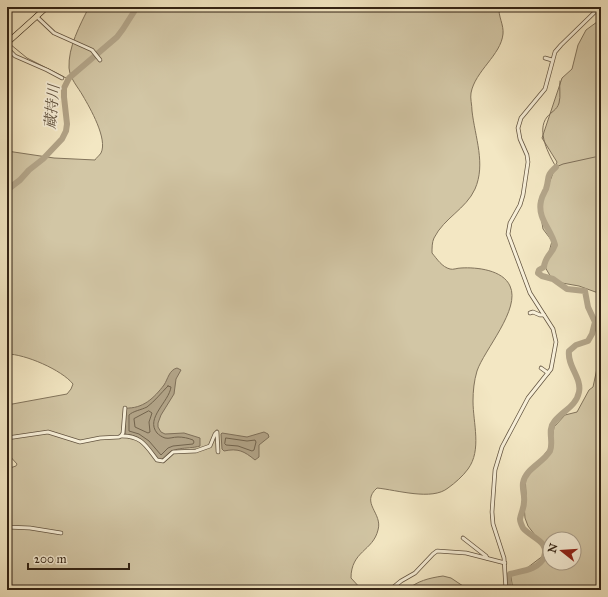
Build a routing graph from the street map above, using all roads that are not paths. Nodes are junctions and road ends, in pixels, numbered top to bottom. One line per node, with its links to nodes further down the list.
1 (47, 7): 3 (main road)
2 (600, 7): 9 (street)
3 (41, 10): 4 (main road)
4 (36, 16): 5 (main road); 8 (street)
5 (9, 40)
6 (7, 48): 10 (street)
7 (545, 58): 9 (street)
8 (100, 60)
9 (552, 60): 12 (street)
10 (62, 78)
11 (530, 313): 12 (street)
12 (544, 315): 14 (street)
13 (541, 368): 14 (street)
14 (548, 374): 23 (street)
15 (125, 408): 16 (street)
16 (122, 436): 17 (street); 18 (street)
17 (7, 438)
18 (218, 452)
19 (7, 527): 20 (street)
20 (61, 533)
21 (463, 538): 22 (street)
22 (487, 558): 23 (street); 24 (street)
23 (505, 563): 25 (street)
24 (390, 590)
25 (506, 590)

